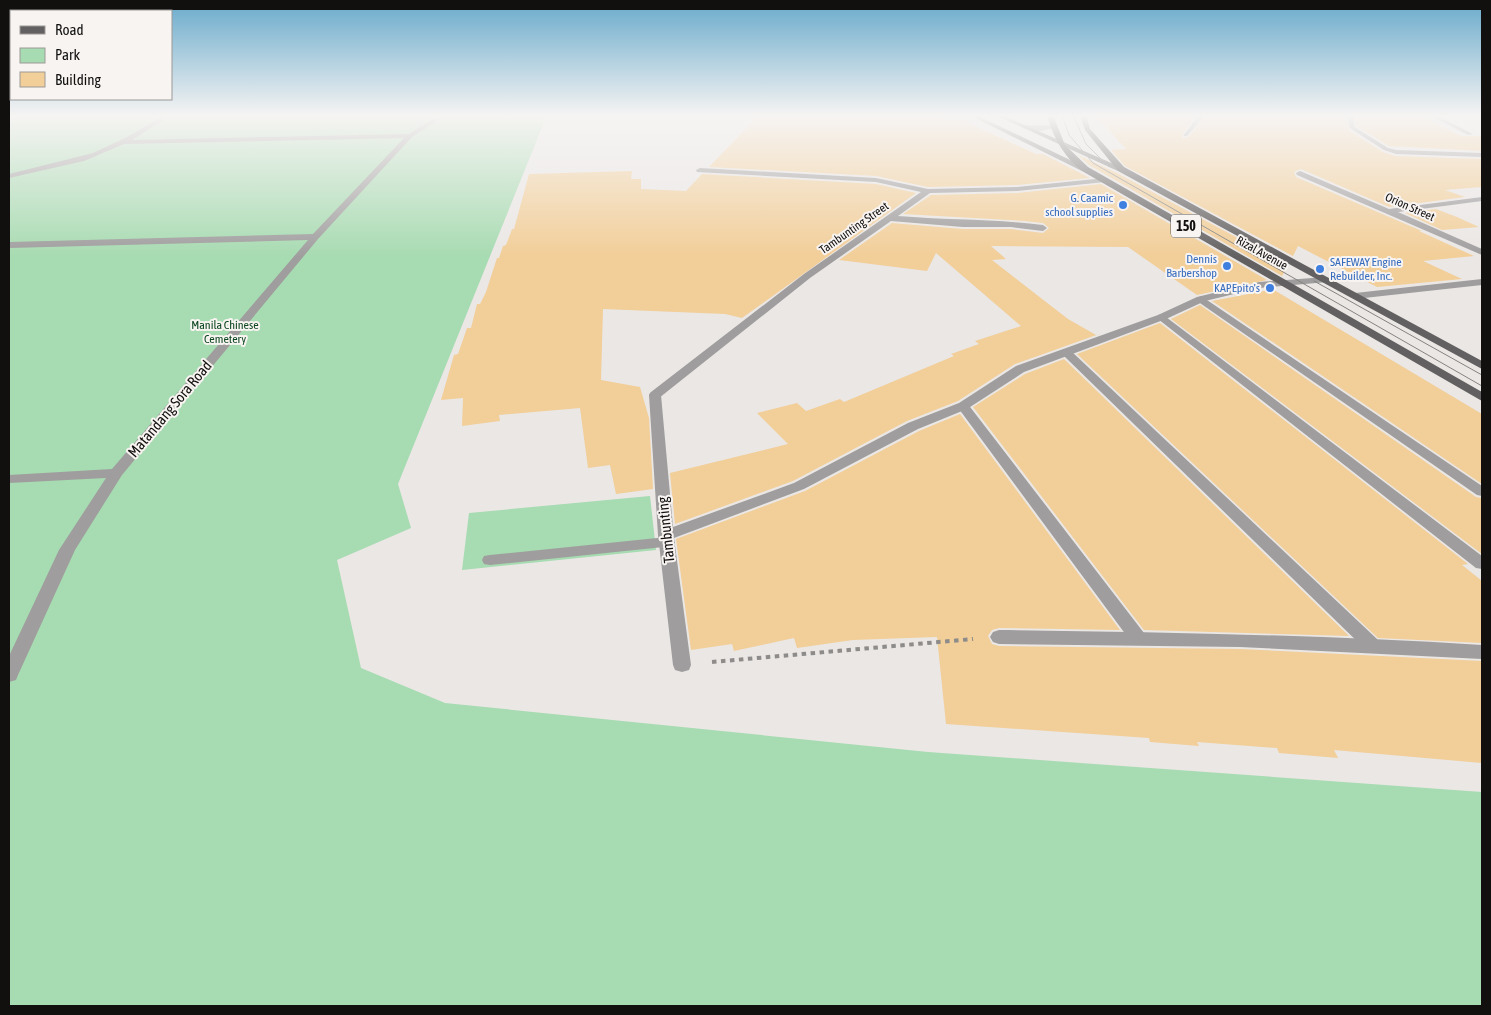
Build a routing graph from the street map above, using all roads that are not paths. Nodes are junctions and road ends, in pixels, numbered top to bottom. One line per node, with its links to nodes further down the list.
1 (68, 162): 11 (street)
2 (385, 162): 18 (street, Matandang Sora Road)
3 (1071, 162): 7 (main road)
4 (1076, 162): 7 (main road, Rizal Avenue / 150)
5 (1105, 162): 8 (main road)
6 (1115, 162): 8 (main road, Rizal Avenue / 150)
7 (1085, 169): 12 (main road, Rizal Avenue / 150)
8 (1121, 169): 21 (main road, Rizal Avenue / 150)
9 (700, 170): 13 (street)
10 (1300, 173): 15 (street, Orion Street)
11 (9, 176)
12 (1105, 180): 13 (street); 23 (main road, Rizal Avenue / 150)
13 (928, 191): 16 (street, Tambunting Street)
14 (1482, 199): 15 (street)
15 (1389, 211): 20 (street, Orion Street)
16 (890, 218): 17 (street); 29 (street, Tambunting Street)
17 (1043, 228)
18 (315, 236): 19 (street); 32 (street, Matandang Sora Road)
19 (9, 245)
20 (1482, 252)
21 (1325, 280): 23 (street); 24 (main road, Rizal Avenue / 150)
22 (1482, 282): 24 (street)
23 (1288, 284): 25 (street); 30 (main road, Rizal Avenue / 150)
24 (1355, 296): 28 (main road, Rizal Avenue / 150)
25 (1201, 299): 26 (street); 34 (street)
26 (1162, 317): 27 (street); 37 (street)
27 (1067, 353): 31 (street); 40 (street)
28 (1482, 366)
29 (655, 395): 35 (street, Tambunting)
30 (1482, 397)
31 (963, 406): 35 (street); 39 (street)
32 (116, 473): 33 (street); 43 (street, Matandang Sora Road)
33 (9, 479)
34 (1482, 492)
35 (666, 538): 36 (street); 42 (street, Tambunting)
36 (490, 560)
37 (1482, 564)
38 (999, 637): 39 (street)
39 (1138, 638): 40 (street)
40 (1371, 644): 41 (street)
41 (1482, 652)
42 (682, 665)
43 (9, 675)

